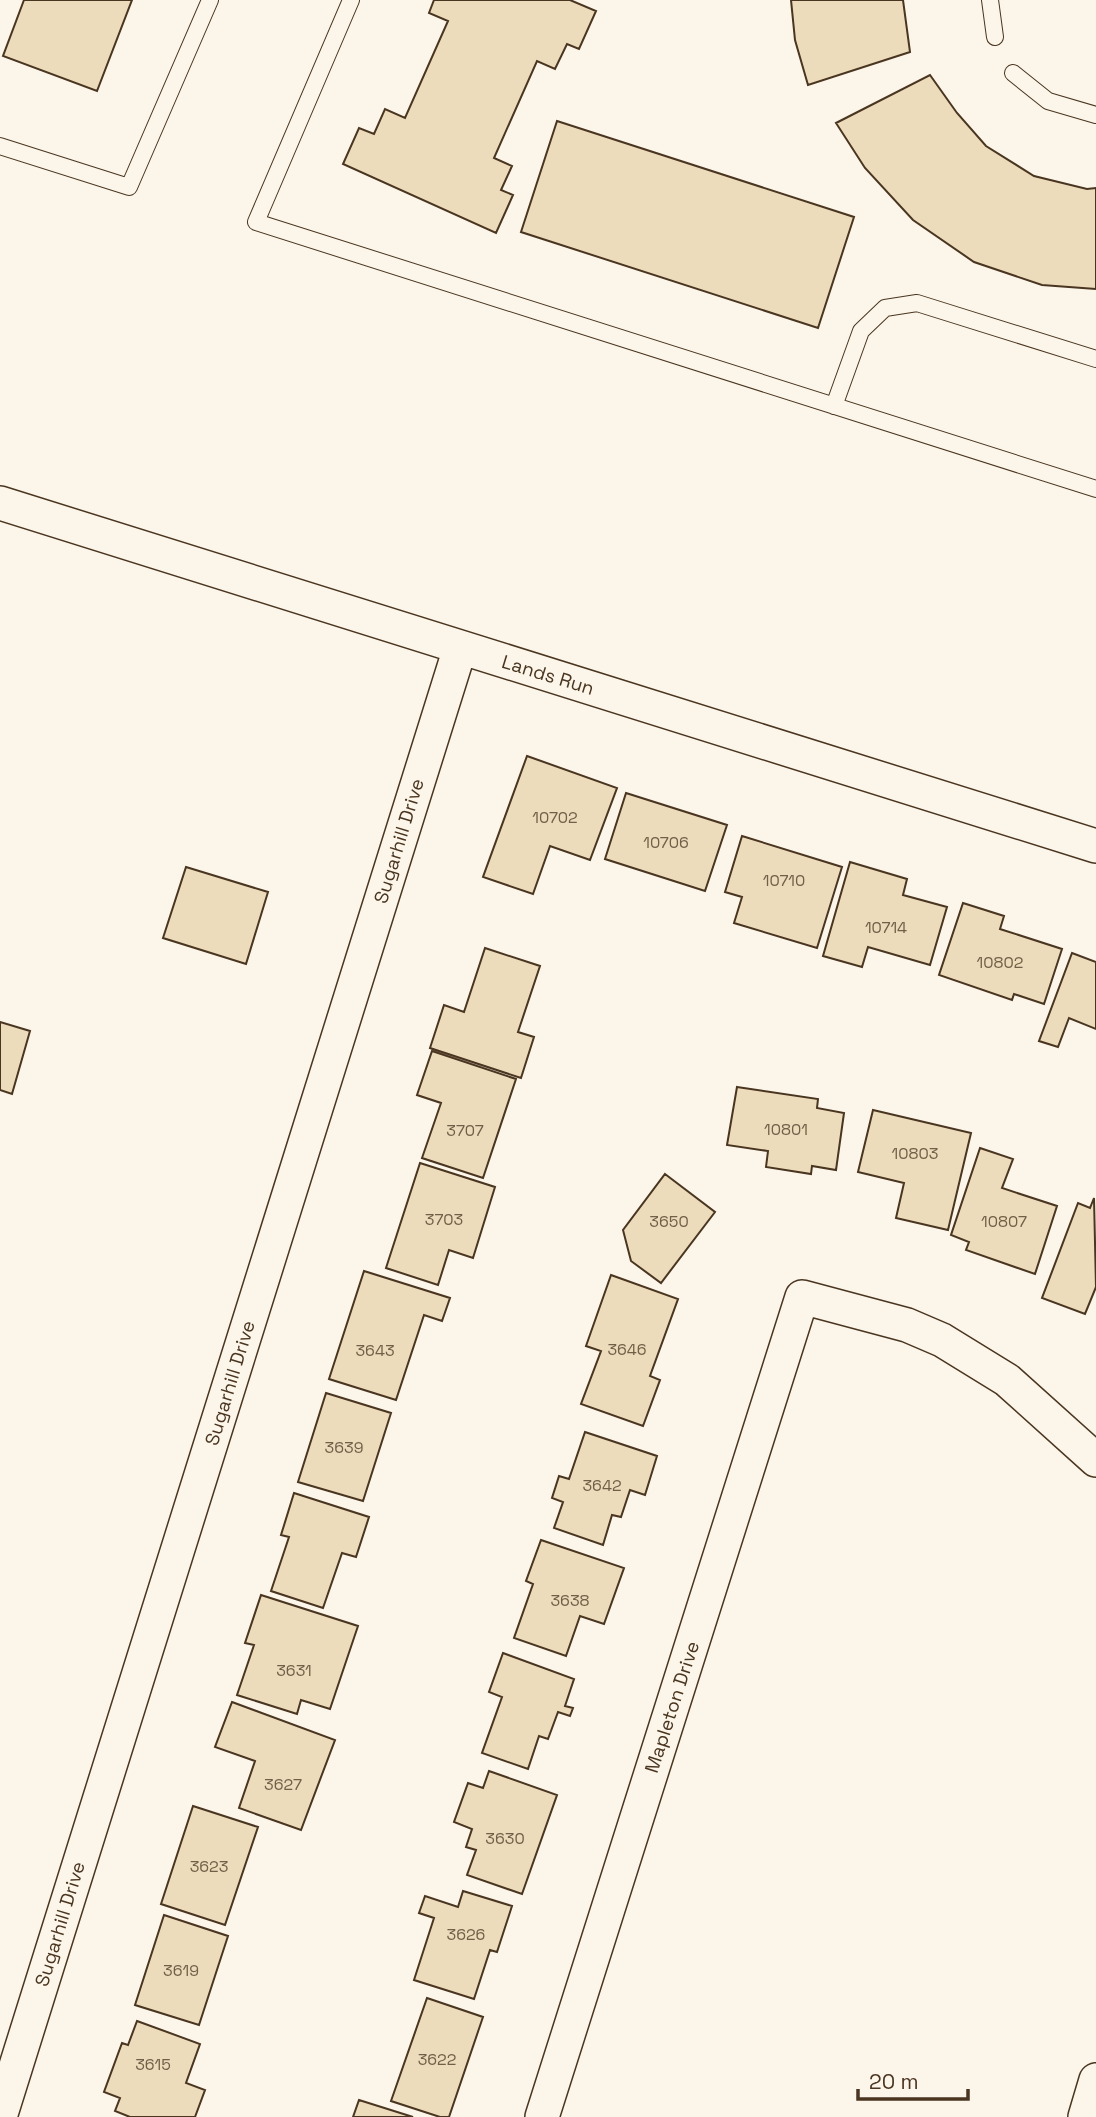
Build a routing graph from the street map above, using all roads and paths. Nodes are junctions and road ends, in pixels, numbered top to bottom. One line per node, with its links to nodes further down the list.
1 (211, 0): 7 (lane)
2 (351, 0): 9 (lane)
3 (990, 0): 4 (lane)
4 (995, 37)
5 (1013, 73): 6 (lane)
6 (1096, 115)
7 (0, 146)
8 (1096, 359): 9 (lane)
9 (834, 405): 10 (lane)
10 (1096, 489)
11 (0, 503): 12 (street, Lands Run)
12 (460, 648): 13 (street, Lands Run); 16 (street, Sugarhill Drive)
13 (1096, 846)
14 (1096, 1460): 17 (street, Mapleton Drive)
15 (1096, 2080): 18 (street)
16 (0, 2117)
17 (542, 2117)
18 (1084, 2117)

